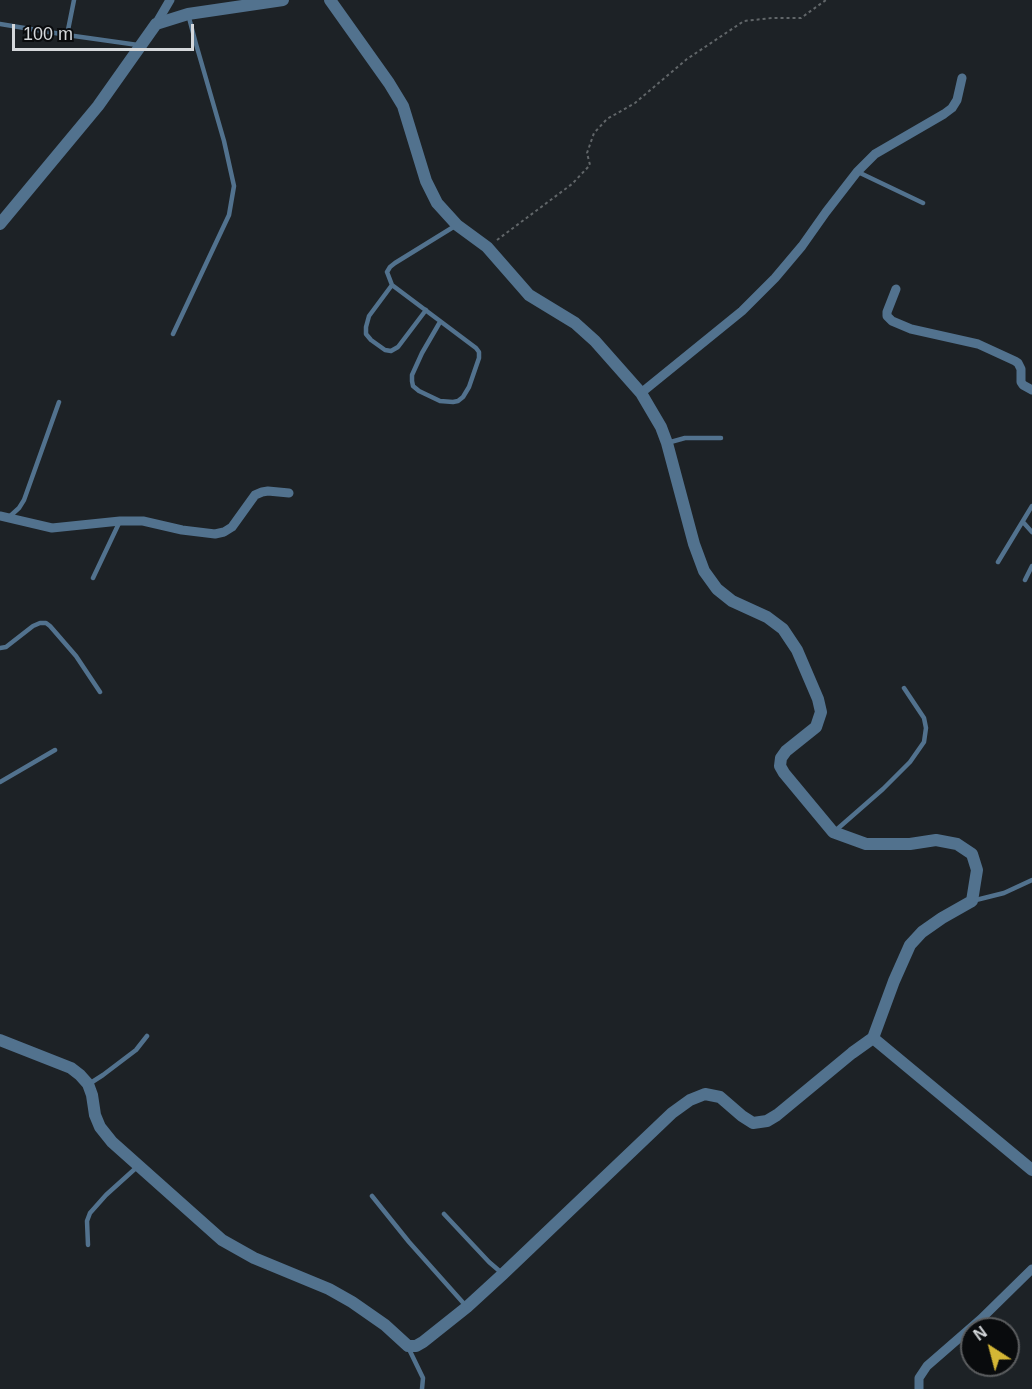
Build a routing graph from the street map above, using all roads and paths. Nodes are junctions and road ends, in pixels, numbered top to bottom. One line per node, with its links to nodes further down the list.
1 (74, 0): 9 (lane)
2 (170, 0): 8 (street)
3 (283, 0): 6 (street)
4 (330, 0): 15 (street)
5 (826, 0): 16 (path)
6 (188, 14): 8 (street); 21 (lane)
7 (0, 24): 9 (lane)
8 (156, 24): 10 (street)
9 (67, 35): 10 (lane)
10 (141, 45): 14 (street)
11 (962, 78): 12 (street)
12 (857, 172): 13 (lane); 23 (street)
13 (923, 203)
14 (0, 224)
15 (457, 225): 16 (street); 17 (lane)
16 (487, 247): 23 (street)
17 (392, 285): 19 (lane); 19 (lane)
18 (896, 289): 22 (street)
19 (426, 310): 20 (lane)
20 (440, 322): 20 (lane)
21 (172, 334)
22 (1032, 390)
23 (641, 393): 26 (street)
24 (59, 402): 29 (lane)
25 (721, 438): 26 (lane)
26 (668, 443): 42 (street)
27 (289, 494): 30 (street)
28 (1032, 506): 31 (lane)
29 (4, 517): 30 (street)
30 (120, 521): 35 (lane)
31 (1023, 522): 32 (lane); 33 (lane)
32 (1032, 532)
33 (998, 562)
34 (1032, 566): 36 (lane)
35 (93, 578)
36 (1026, 580)
37 (0, 648): 39 (lane)
38 (904, 688): 42 (lane)
39 (100, 692)
40 (55, 750): 41 (lane)
41 (0, 782)
42 (833, 832): 44 (street)
43 (1032, 880): 44 (lane)
44 (972, 901): 46 (street)
45 (147, 1036): 48 (lane)
46 (873, 1038): 50 (street); 55 (street)
47 (0, 1040): 48 (street)
48 (88, 1084): 49 (street)
49 (139, 1165): 53 (lane); 57 (street)
50 (1032, 1170)
51 (372, 1196): 56 (lane)
52 (444, 1214): 55 (lane)
53 (88, 1245)
54 (1032, 1269): 59 (street)
55 (503, 1274): 56 (street)
56 (467, 1307): 57 (street)
57 (408, 1346): 58 (lane)
58 (422, 1389)
59 (919, 1389)

